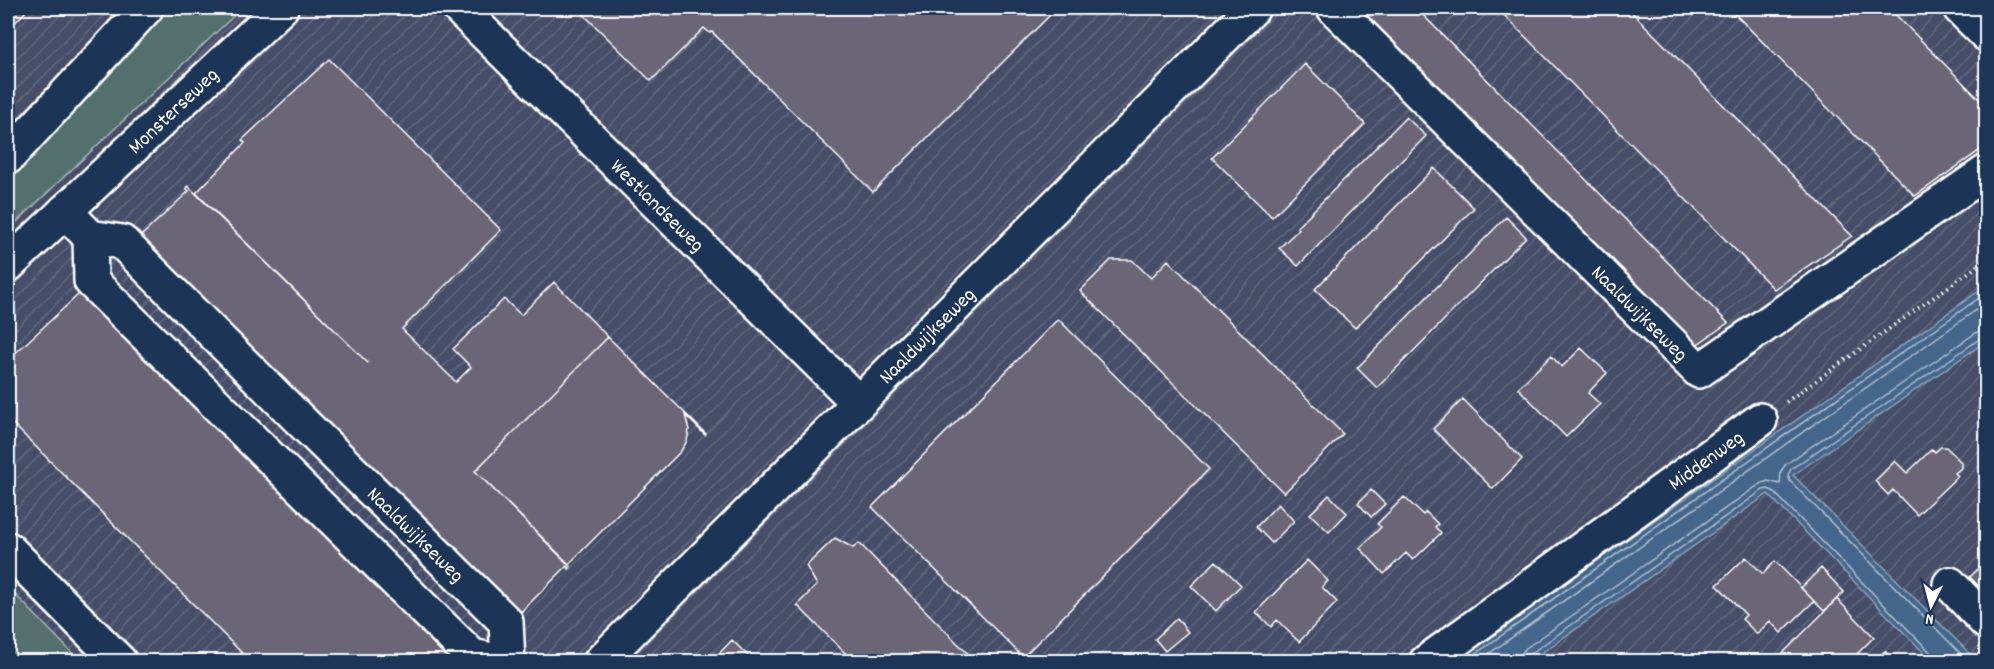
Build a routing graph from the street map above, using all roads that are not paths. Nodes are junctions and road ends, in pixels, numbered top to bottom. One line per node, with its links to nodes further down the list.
1 (146, 8): 8 (street)
2 (281, 8): 10 (street, Monsterseweg)
3 (459, 8): 13 (street, Westlandseweg)
4 (1253, 8): 13 (street, Naaldwijkseweg)
5 (1334, 8): 9 (street, Naaldwijkseweg)
6 (1960, 8): 7 (street)
7 (1986, 34)
8 (8, 157)
9 (1986, 172)
10 (64, 211): 11 (street); 12 (street, Monsterseweg)
11 (90, 237): 20 (street); 21 (street, Naaldwijkseweg)
12 (8, 265)
13 (858, 402): 22 (street, Naaldwijkseweg)
14 (1760, 420): 18 (street, Middenweg)
15 (8, 549): 19 (street)
16 (1950, 584): 17 (street)
17 (1986, 622)
18 (1428, 661)
19 (120, 662)
20 (501, 662)
21 (508, 662)
22 (600, 662)

